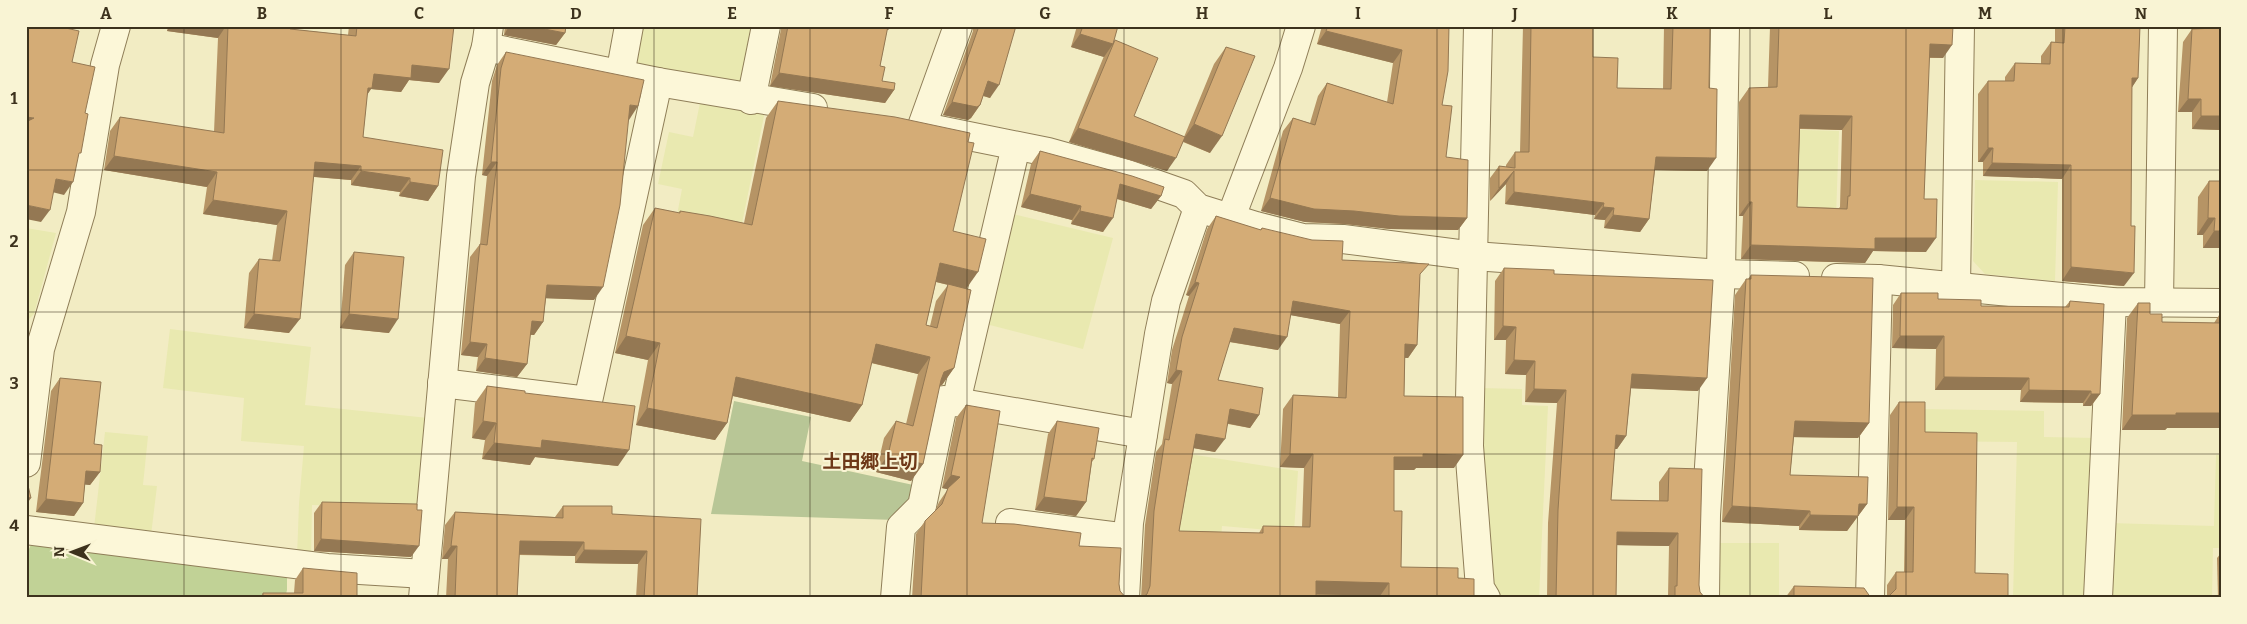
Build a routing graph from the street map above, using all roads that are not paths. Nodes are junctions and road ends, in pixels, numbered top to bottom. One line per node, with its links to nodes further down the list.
1 (116, 26): 27 (street)
2 (629, 26): 11 (street)
3 (766, 26): 13 (street)
4 (958, 26): 16 (street)
5 (1301, 26): 19 (street)
6 (1478, 26): 20 (street)
7 (1725, 26): 21 (street)
8 (1960, 26): 23 (street)
9 (2163, 26): 25 (street)
10 (487, 37): 11 (street); 28 (street)
11 (620, 75): 12 (street)
12 (658, 82): 13 (street); 28 (street)
13 (751, 100): 14 (street)
14 (838, 112)
15 (895, 121): 16 (street)
16 (922, 126): 17 (street)
17 (1016, 146): 18 (street); 29 (street)
18 (1198, 208): 19 (street); 30 (street)
19 (1231, 217): 20 (street)
20 (1474, 256): 21 (street); 38 (street)
21 (1721, 274): 22 (street); 39 (street)
22 (1878, 279): 23 (street); 40 (street)
23 (1956, 287): 24 (street)
24 (2112, 302): 25 (street); 41 (street)
25 (2160, 303): 26 (street)
26 (2221, 303)
27 (33, 349): 31 (street)
28 (442, 384): 35 (street)
29 (956, 402): 30 (street); 36 (street)
30 (1143, 434): 34 (street)
31 (26, 463)
32 (1010, 523): 34 (street)
33 (26, 530): 35 (street)
34 (1128, 538): 37 (street)
35 (424, 586)
36 (895, 598)
37 (1125, 598)
38 (1486, 598)
39 (1705, 598)
40 (1870, 598)
41 (2098, 598)

